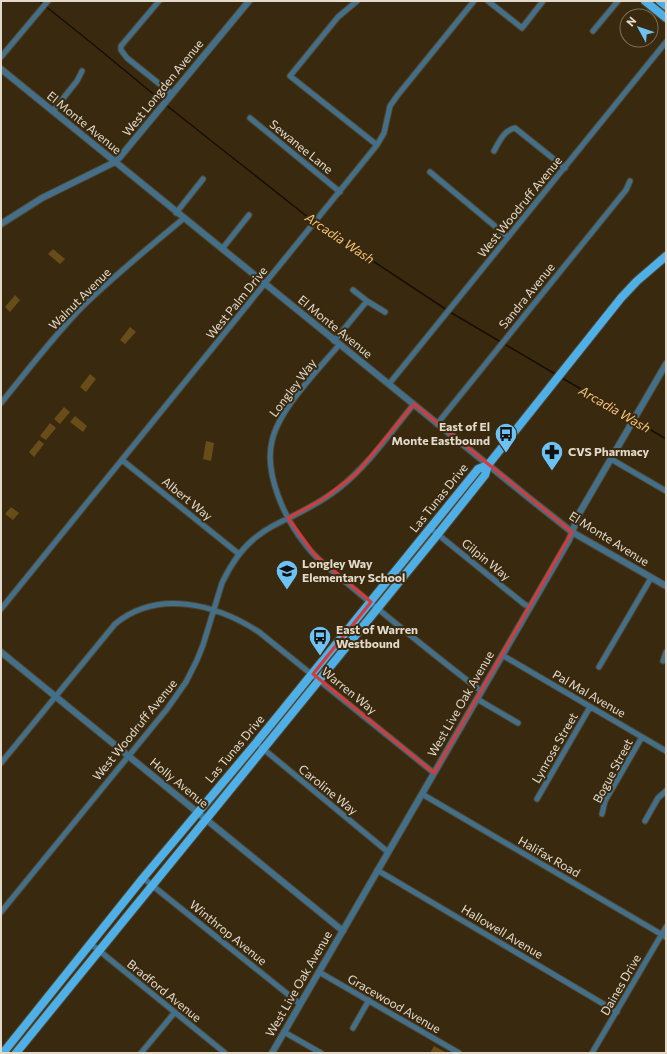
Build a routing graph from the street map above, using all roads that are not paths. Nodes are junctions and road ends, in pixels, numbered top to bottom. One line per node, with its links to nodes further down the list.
1 (159, 1): 18 (street)
2 (249, 1): 18 (street, West Longden Avenue)
3 (357, 1): 21 (street)
4 (474, 1): 21 (street, West Palm Drive)
5 (488, 1): 6 (street)
6 (543, 1)
7 (618, 1): 13 (street)
8 (645, 1): 12 (main road)
9 (660, 1): 11 (main road)
10 (46, 2): 15 (street)
11 (666, 6)
12 (666, 18)
13 (593, 32)
14 (666, 42): 24 (street, West Woodruff Avenue)
15 (1, 57)
16 (1, 69): 19 (street, El Monte Avenue)
17 (82, 71): 19 (street)
18 (172, 94): 23 (street, West Longden Avenue)
19 (53, 111): 23 (street, El Monte Avenue)
20 (250, 118): 28 (street, Sewanee Lane)
21 (377, 145): 28 (street, West Palm Drive)
22 (494, 151): 24 (street)
23 (115, 162): 29 (street, El Monte Avenue); 32 (street, West Longden Avenue)
24 (565, 168): 33 (street, West Woodruff Avenue)
25 (430, 172): 33 (street)
26 (203, 179): 29 (street)
27 (630, 181): 45 (street, Sandra Avenue)
28 (340, 192): 36 (street, West Palm Drive)
29 (176, 213): 31 (street, El Monte Avenue)
30 (249, 215): 34 (street)
31 (183, 219): 34 (street, El Monte Avenue); 43 (street, Walnut Avenue)
32 (1, 224)
33 (508, 237): 42 (street, West Woodruff Avenue)
34 (222, 249): 36 (street, El Monte Avenue)
35 (666, 256): 48 (main road, Las Tunas Drive)
36 (265, 284): 40 (street, El Monte Avenue); 47 (street, West Palm Drive)
37 (353, 290): 38 (street)
38 (367, 301): 39 (street); 40 (street, Longley Way)
39 (385, 312)
40 (337, 343): 42 (street, El Monte Avenue); 50 (street, Longley Way)
41 (666, 364): 46 (street, West Live Oak Avenue)
42 (389, 384): 44 (street, El Monte Avenue)
43 (1, 403)
44 (414, 404): 45 (street, El Monte Avenue); 50 (street, West Woodruff Avenue)
45 (437, 424): 48 (street, El Monte Avenue)
46 (611, 459): 49 (street); 52 (street, West Live Oak Avenue)
47 (122, 460): 54 (street, Albert Way); 59 (street, West Palm Drive)
48 (488, 465): 51 (main road, Las Tunas Drive); 52 (street, El Monte Avenue); 53 (main road, Las Tunas Drive)
49 (666, 491)
50 (288, 518): 54 (street, West Woodruff Avenue); 57 (street, Longley Way)
51 (430, 528): 53 (street, Gilpin Way); 57 (main road, Las Tunas Drive)
52 (572, 532): 55 (street, El Monte Avenue); 58 (street, West Live Oak Avenue)
53 (438, 534): 57 (main road, Las Tunas Drive); 58 (street, Gilpin Way)
54 (239, 554): 60 (street, West Woodruff Avenue)
55 (651, 578): 56 (street, El Monte Avenue); 65 (street)
56 (666, 586)
57 (374, 605): 66 (main road, Las Tunas Drive); 67 (main road, Las Tunas Drive); 68 (street, Longley Way)
58 (530, 607): 63 (street, West Live Oak Avenue)
59 (1, 609)
60 (213, 611): 66 (street, Warren Way); 69 (street, Warren Way); 77 (street, West Woodruff Avenue)
61 (1, 652): 69 (street, Holly Avenue)
62 (666, 652): 64 (street)
63 (502, 655): 68 (street, West Live Oak Avenue); 71 (street, Pal Mal Avenue)
64 (663, 661)
65 (599, 667)
66 (313, 674): 67 (street, Warren Way); 74 (main road, Las Tunas Drive)
67 (319, 680): 75 (main road, Las Tunas Drive); 79 (street, Warren Way)
68 (481, 691): 70 (street, West Live Oak Avenue)
69 (55, 697): 77 (street, Holly Avenue); 78 (street, Warren Way)
70 (477, 699): 72 (street); 79 (street, West Live Oak Avenue)
71 (590, 707): 73 (street, Pal Mal Avenue); 82 (street, Lynrose Street)
72 (518, 723)
73 (642, 737): 76 (street, Pal Mal Avenue); 84 (street, Bogue Street)
74 (256, 743): 75 (street, Caroline Way); 83 (main road, Las Tunas Drive)
75 (263, 749): 85 (main road, Las Tunas Drive); 87 (street, Caroline Way)
76 (666, 751)
77 (128, 756): 83 (street, Holly Avenue); 91 (street, West Woodruff Avenue)
78 (1, 763)
79 (434, 772): 81 (street, West Live Oak Avenue)
80 (666, 791): 86 (street)
81 (422, 794): 87 (street, West Live Oak Avenue); 94 (street, Halifax Road)
82 (537, 800)
83 (197, 812): 85 (street, Holly Avenue); 89 (main road, Las Tunas Drive)
84 (602, 814)
85 (206, 819): 90 (main road, Las Tunas Drive); 93 (street, Holly Avenue)
86 (645, 820)
87 (388, 852): 88 (street, West Live Oak Avenue)
88 (378, 870): 93 (street, West Live Oak Avenue); 101 (street, Hallowell Avenue)
89 (143, 878): 90 (street, Winthrop Avenue); 95 (main road, Las Tunas Drive)
90 (151, 885): 96 (main road, Las Tunas Drive); 99 (street, Winthrop Avenue)
91 (1, 912)
92 (666, 927): 94 (street, Daines Drive)
93 (343, 931): 97 (street, West Live Oak Avenue)
94 (664, 936): 101 (street, Daines Drive)
95 (91, 944): 96 (street, Bradford Avenue); 104 (main road, Las Tunas Drive)
96 (99, 950): 100 (street, Bradford Avenue); 105 (main road, Las Tunas Drive)
97 (319, 972): 98 (street, Gracewood Avenue); 99 (street, West Live Oak Avenue)
98 (369, 1000): 102 (street); 110 (street, Gracewood Avenue)
99 (300, 1004): 103 (street, West Live Oak Avenue)
100 (175, 1012): 106 (street); 107 (street, Bradford Avenue)
101 (617, 1012): 111 (street, Daines Drive)
102 (353, 1028)
103 (284, 1032): 108 (street, West Live Oak Avenue); 109 (street)
104 (3, 1053)
105 (16, 1053)
106 (141, 1053)
107 (225, 1053)
108 (272, 1053)
109 (321, 1053)
110 (459, 1053)
111 (592, 1053)

